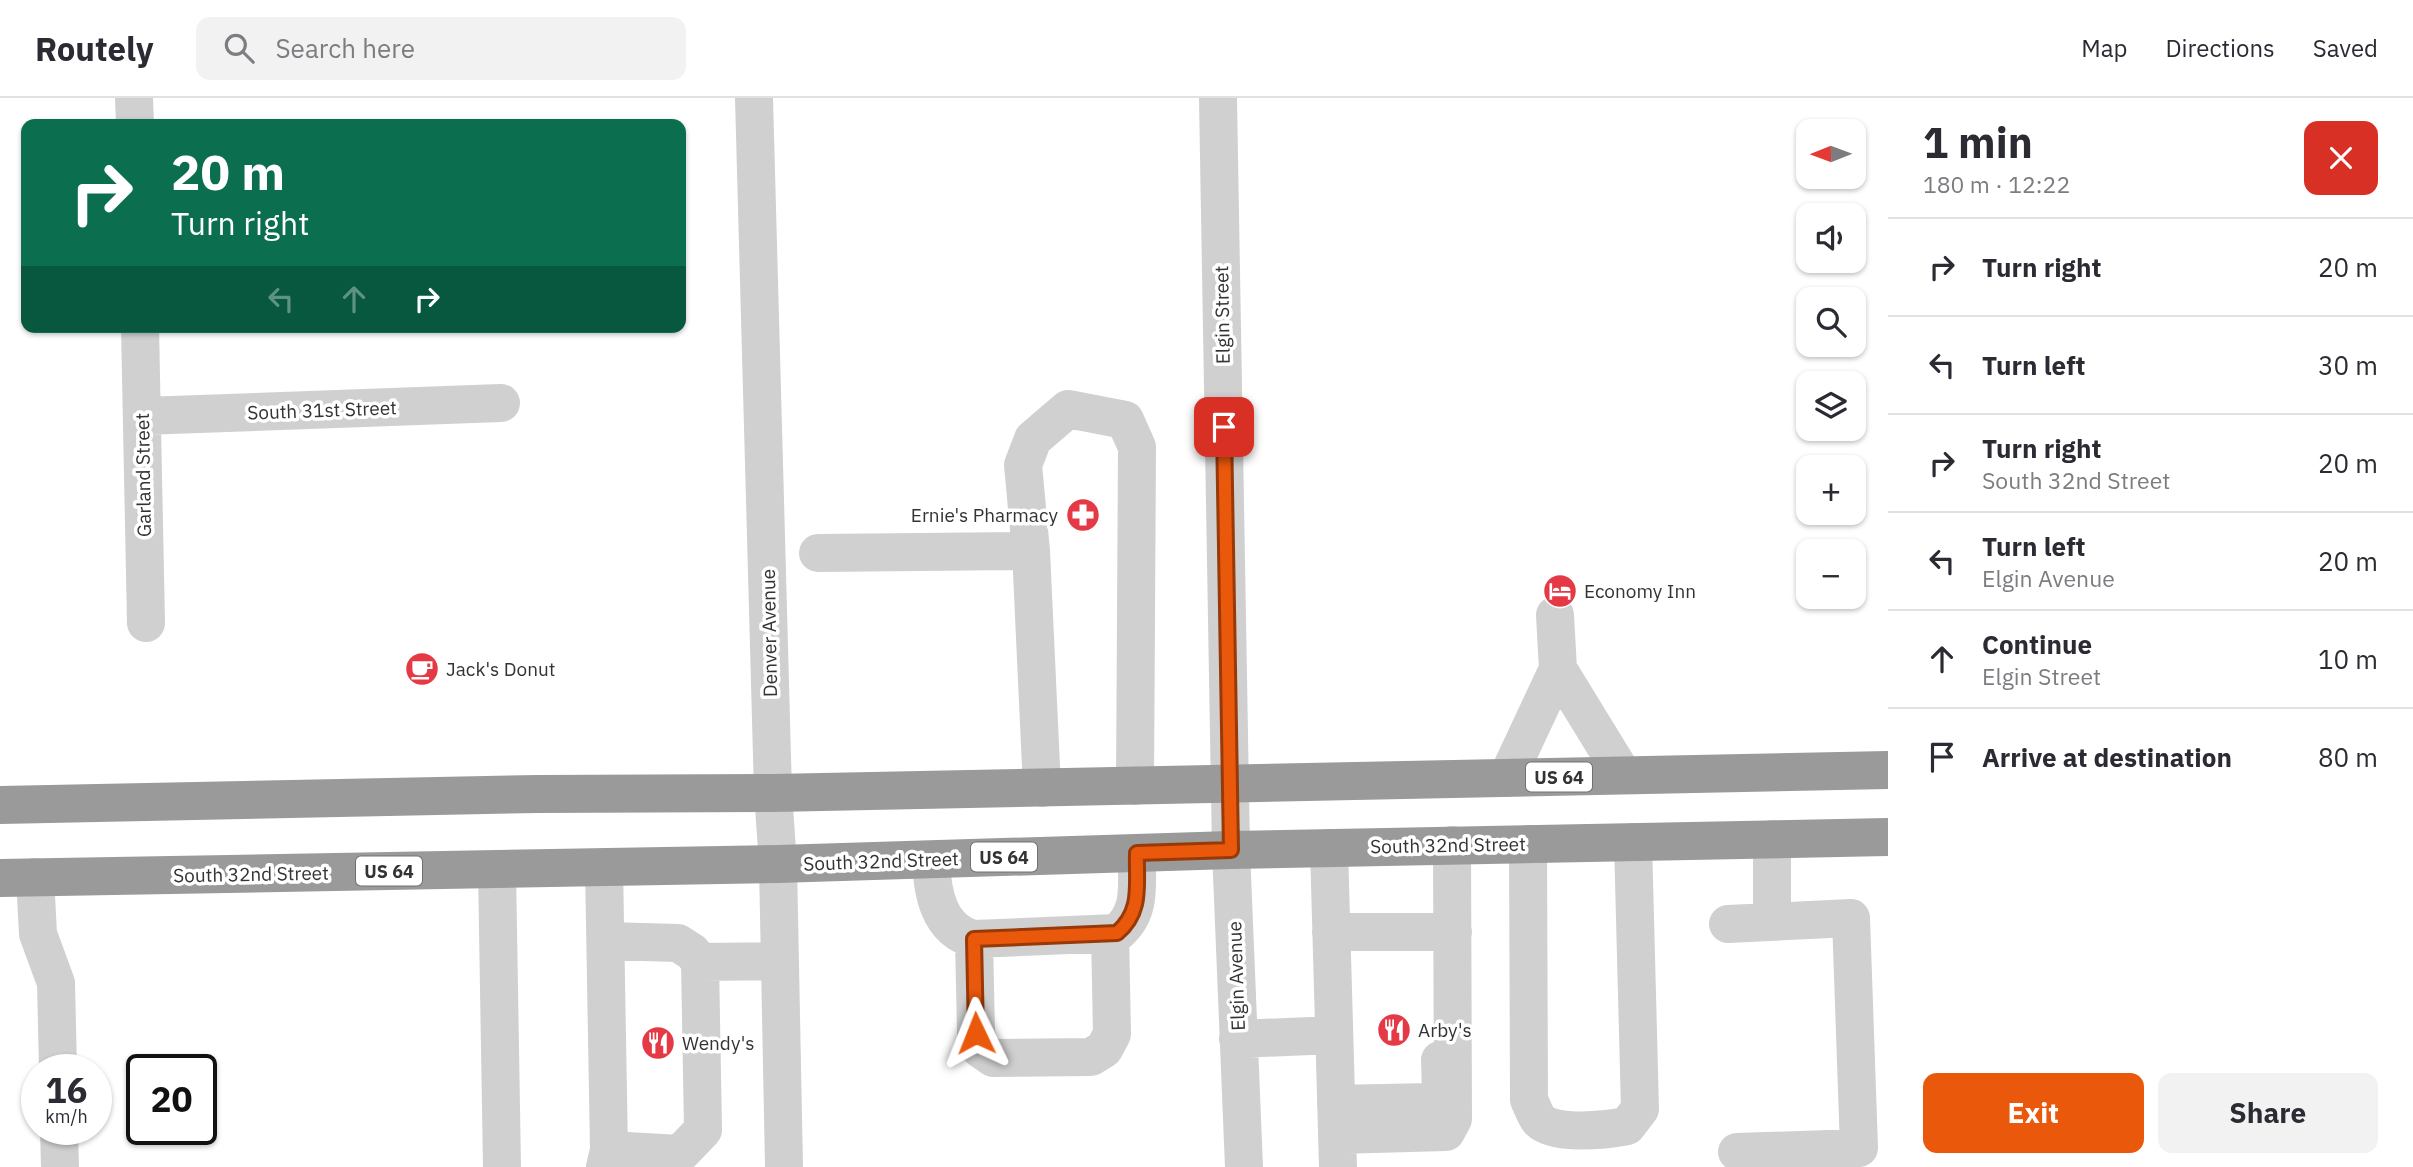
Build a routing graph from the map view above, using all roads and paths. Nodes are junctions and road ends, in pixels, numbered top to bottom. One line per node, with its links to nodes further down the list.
1 (134, 98): 4 (street)
2 (754, 98): 19 (street, Denver Avenue)
3 (1218, 98): 16 (street, Elgin Street)
4 (135, 119)
5 (140, 333): 7 (street, Garland Street)
6 (501, 403): 7 (street, South 31st Street)
7 (143, 416): 11 (street, Garland Street)
8 (1031, 551): 9 (street); 17 (street); 18 (street)
9 (818, 553)
10 (1555, 615): 12 (street)
11 (146, 623)
12 (1558, 669): 14 (street); 15 (street)
13 (1888, 770): 14 (highway, US 64)
14 (1623, 775): 15 (highway, US 64)
15 (1507, 778): 16 (highway, US 64)
16 (1231, 784): 17 (highway, US 64); 27 (street, Elgin Avenue)
17 (1135, 786): 18 (highway, US 64)
18 (1042, 788): 19 (highway, US 64)
19 (773, 793): 20 (highway, US 64); 30 (street, Denver Avenue)
20 (0, 805)
21 (1888, 837): 22 (highway, South 32nd Street / US 64)
22 (1772, 839): 23 (highway, South 32nd Street / US 64); 34 (street)
23 (1633, 842): 24 (highway, South 32nd Street / US 64); 24 (street)
24 (1528, 844): 25 (highway, South 32nd Street / US 64)
25 (1452, 845): 26 (highway, South 32nd Street / US 64); 37 (street)
26 (1329, 848): 27 (highway, South 32nd Street / US 64); 36 (street)
27 (1231, 850): 28 (highway, South 32nd Street / US 64); 44 (street, Elgin Avenue)
28 (1137, 853): 29 (highway, South 32nd Street / US 64); 38 (street)
29 (931, 860): 30 (highway, South 32nd Street / US 64); 39 (street)
30 (778, 864): 31 (highway, South 32nd Street / US 64); 41 (street, Denver Avenue)
31 (604, 867): 32 (highway, South 32nd Street / US 64); 40 (street)
32 (497, 869): 33 (highway, South 32nd Street / US 64); 51 (street)
33 (17, 878): 45 (street)
34 (1772, 922): 35 (street); 48 (street)
35 (1728, 924)
36 (1331, 932): 37 (street); 43 (street)
37 (1445, 932): 46 (street); 46 (street)
38 (1110, 933): 39 (street); 39 (street)
39 (974, 939)
40 (607, 941): 42 (street); 49 (street)
41 (778, 961): 42 (street); 52 (street, Denver Avenue)
42 (700, 962): 49 (street)
43 (1334, 1035): 44 (street); 46 (street)
44 (1238, 1039): 53 (street, Elgin Avenue)
45 (58, 1054)
46 (1337, 1135)
47 (59, 1145): 50 (street)
48 (1737, 1152)
49 (607, 1158)
50 (60, 1167)
51 (502, 1167)
52 (784, 1167)
53 (1244, 1167)

